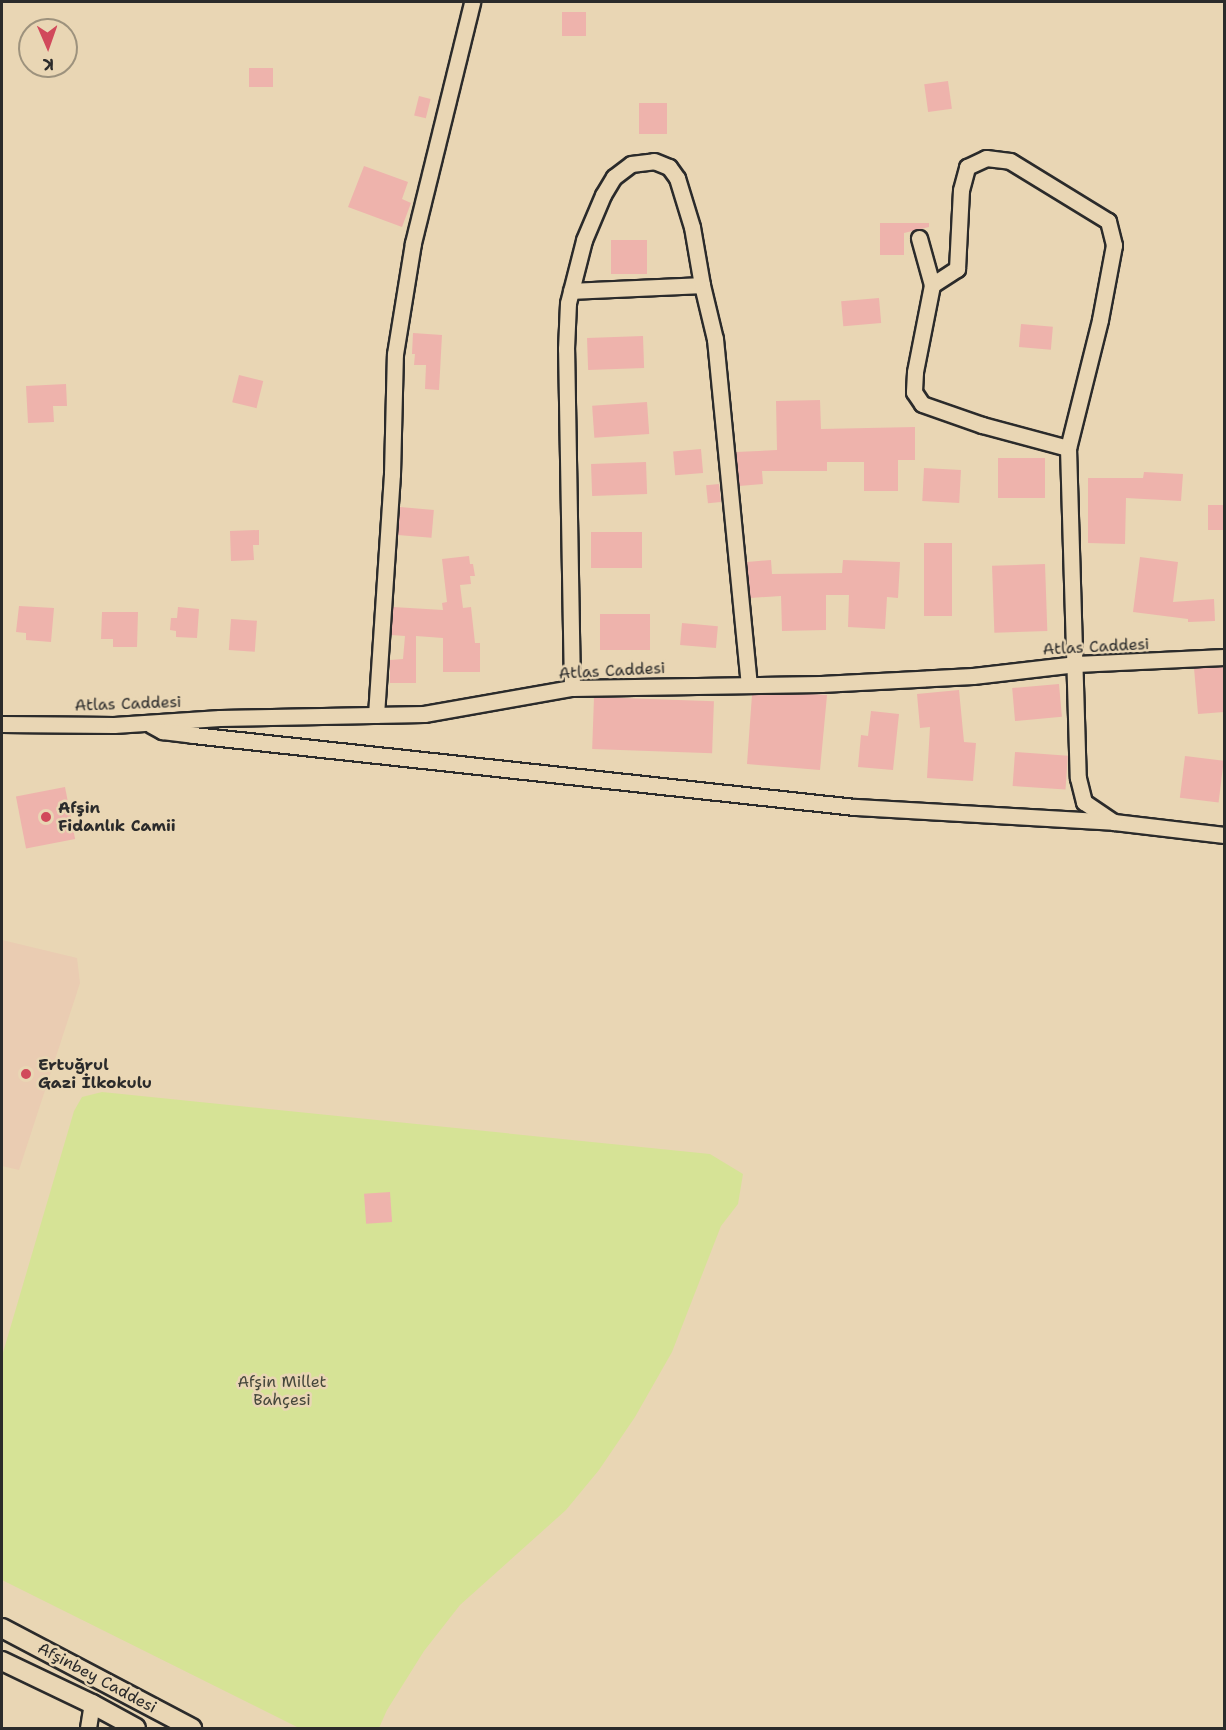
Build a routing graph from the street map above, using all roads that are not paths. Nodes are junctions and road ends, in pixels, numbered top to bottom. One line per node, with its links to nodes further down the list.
1 (472, 2): 11 (street)
2 (918, 238): 4 (street)
3 (702, 285): 5 (street); 5 (street); 9 (street)
4 (932, 285): 6 (street); 6 (street)
5 (571, 291): 10 (street)
6 (1068, 448): 8 (street)
7 (1224, 657): 8 (street, Atlas Caddesi)
8 (1076, 664): 9 (street, Atlas Caddesi); 14 (street)
9 (749, 684): 10 (street, Atlas Caddesi)
10 (572, 688): 11 (street, Atlas Caddesi)
11 (376, 715): 12 (street, Atlas Caddesi)
12 (146, 723): 13 (street, Atlas Caddesi); 14 (street)
13 (2, 724)
14 (1114, 822): 15 (street)
15 (1224, 835)
16 (2, 1628): 21 (main road, Afşinbey Caddesi)
17 (2, 1661): 18 (main road, Afşinbey Caddesi)
18 (92, 1704): 19 (street); 20 (main road, Afşinbey Caddesi)
19 (88, 1728)
20 (136, 1728)
21 (192, 1728)

